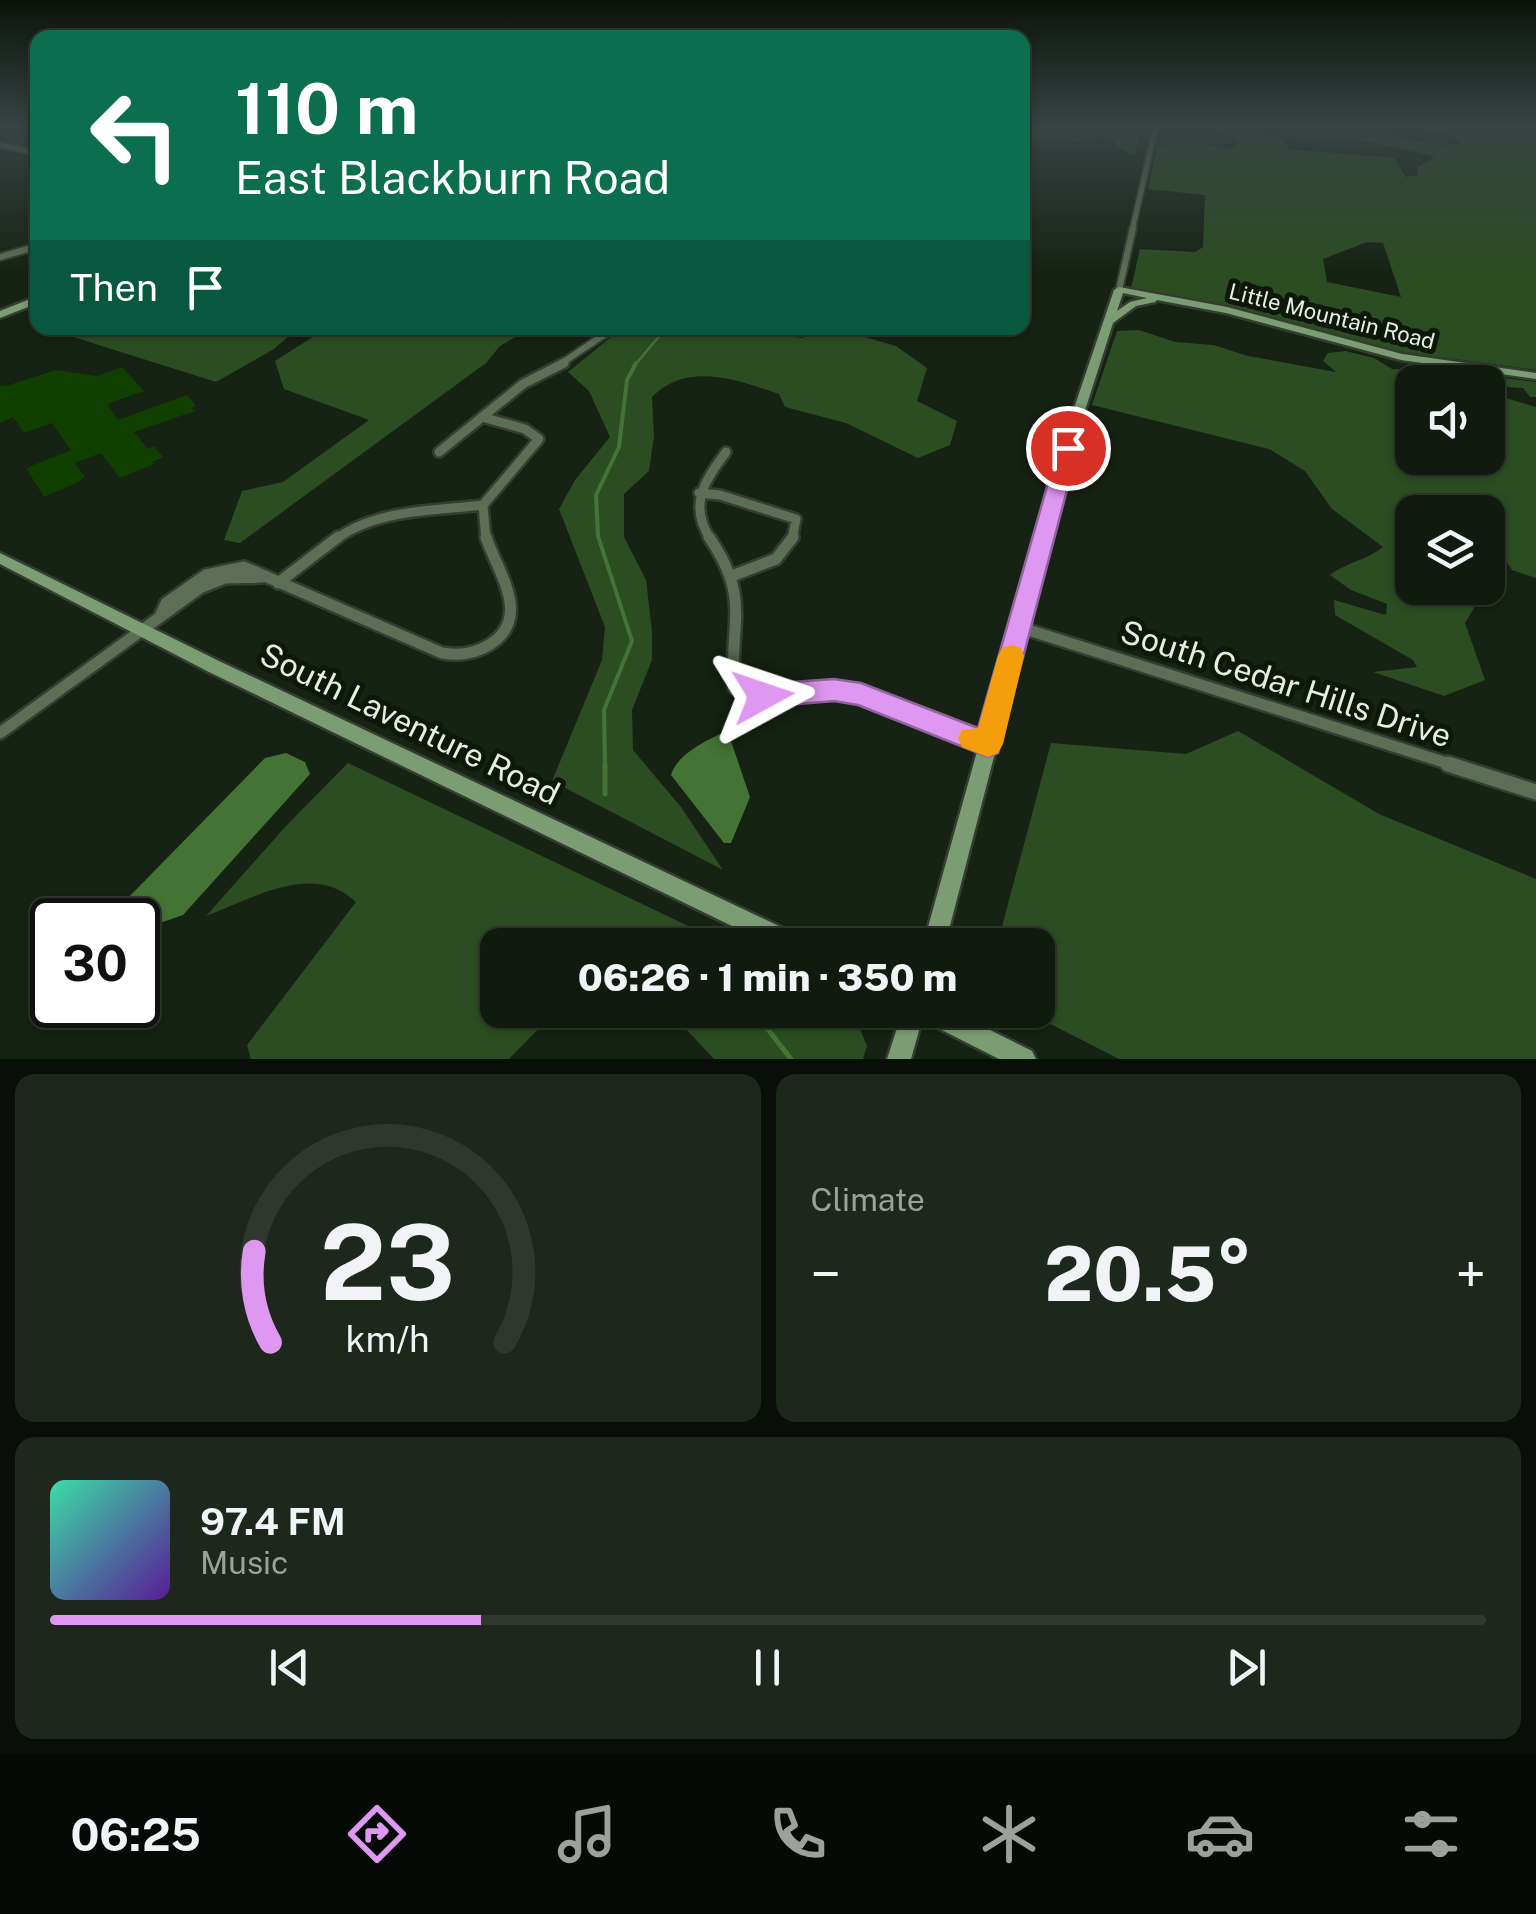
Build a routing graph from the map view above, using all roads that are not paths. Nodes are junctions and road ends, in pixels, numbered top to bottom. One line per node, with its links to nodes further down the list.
1 (1145, 175): 4 (street)
2 (30, 249): 3 (street)
3 (0, 258)
4 (1119, 290): 5 (street, Little Mountain Road); 8 (street)
5 (1177, 301): 8 (street); 10 (street, Little Mountain Road)
6 (30, 302): 7 (street)
7 (0, 315)
8 (1109, 321): 19 (street)
9 (605, 335): 11 (street)
10 (1536, 376)
11 (482, 418): 12 (street); 15 (street)
12 (439, 452)
13 (726, 452): 14 (street)
14 (699, 494): 17 (street); 17 (street)
15 (483, 505): 18 (street); 18 (street)
16 (0, 558): 20 (street, South Laventure Road)
17 (732, 576): 22 (street)
18 (278, 583): 20 (street)
19 (1019, 627): 22 (street); 23 (street, South Cedar Hills Drive)
20 (141, 628): 21 (street); 24 (street, South Laventure Road)
21 (0, 732)
22 (988, 744): 25 (street)
23 (1536, 792)
24 (759, 928)
25 (939, 928)
26 (908, 1028): 28 (street)
27 (962, 1028): 29 (street)
28 (899, 1059)
29 (1024, 1059)

